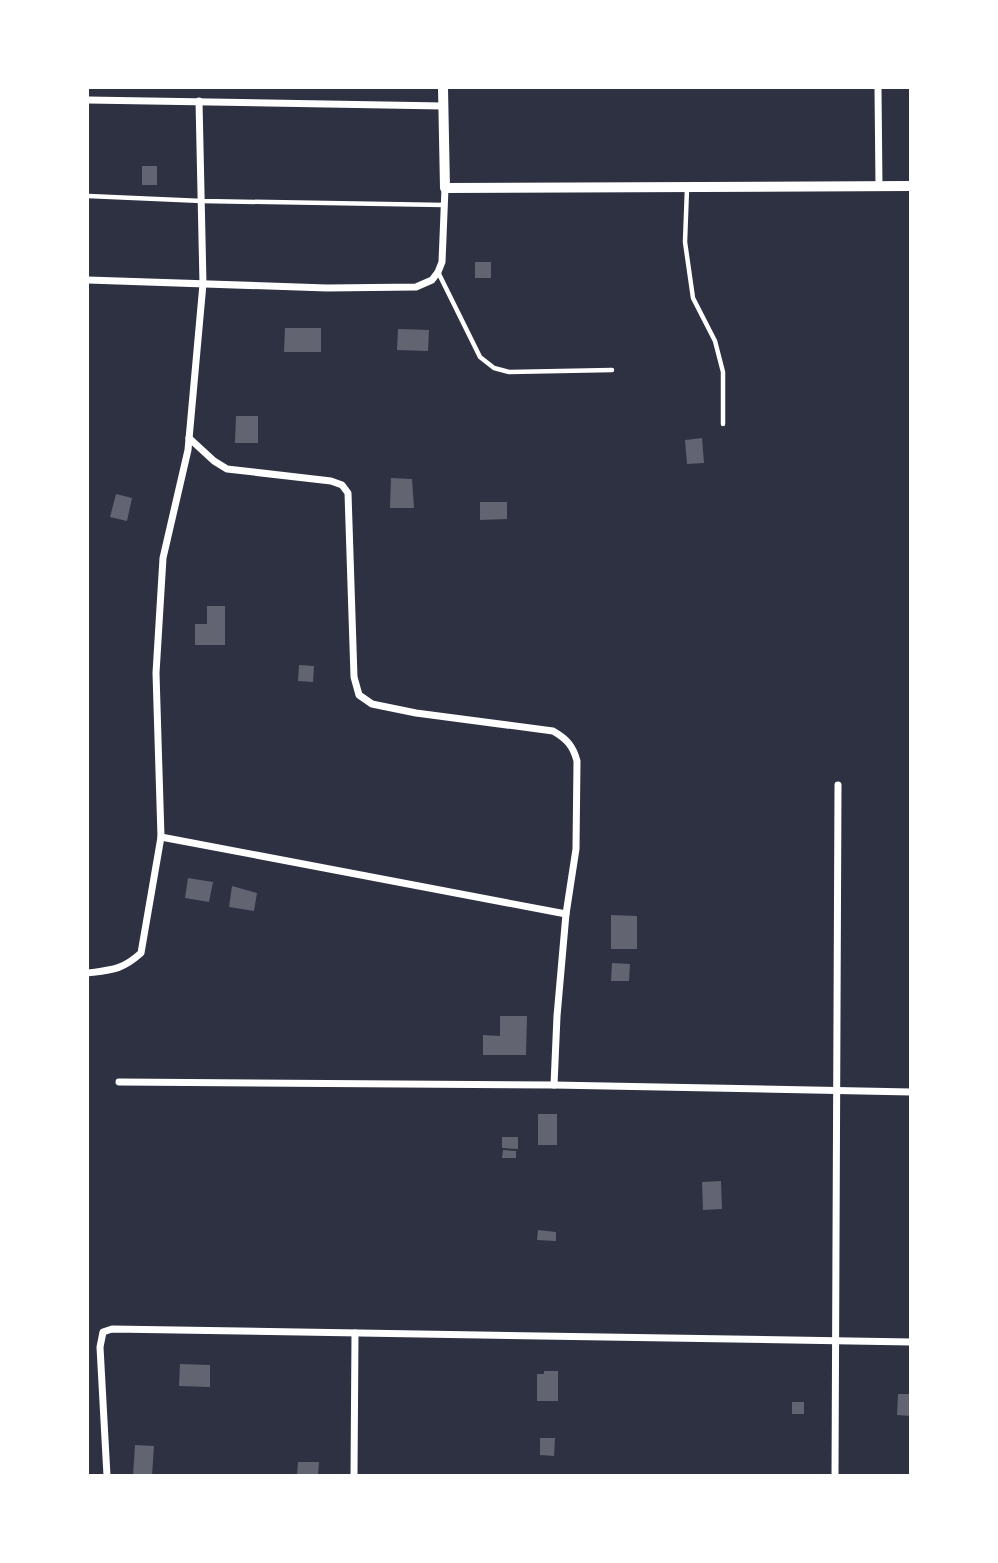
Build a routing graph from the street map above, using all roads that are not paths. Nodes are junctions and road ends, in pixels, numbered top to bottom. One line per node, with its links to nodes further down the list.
1 (443, 88): 5 (street)
2 (878, 88): 7 (street)
3 (88, 100): 4 (street)
4 (199, 101): 5 (street); 11 (street)
5 (443, 106): 8 (street)
6 (911, 186): 7 (street)
7 (879, 187): 9 (street)
8 (445, 188): 9 (street); 12 (street)
9 (687, 188): 17 (lane)
10 (88, 196): 11 (lane)
11 (201, 201): 12 (lane); 15 (street)
12 (445, 205): 13 (street)
13 (438, 272): 15 (street); 16 (lane)
14 (88, 280): 15 (street)
15 (203, 284): 18 (street)
16 (612, 370)
17 (723, 424)
18 (190, 438): 20 (street); 21 (street)
19 (838, 785): 26 (street)
20 (161, 837): 21 (street); 22 (street)
21 (566, 914): 24 (street)
22 (88, 973)
23 (119, 1082): 24 (street)
24 (554, 1085): 26 (street)
25 (911, 1092): 26 (street)
26 (835, 1093): 28 (street)
27 (355, 1333): 28 (street); 30 (street); 31 (street)
28 (835, 1341): 29 (street); 32 (street)
29 (911, 1342)
30 (107, 1475)
31 (354, 1475)
32 (835, 1475)

